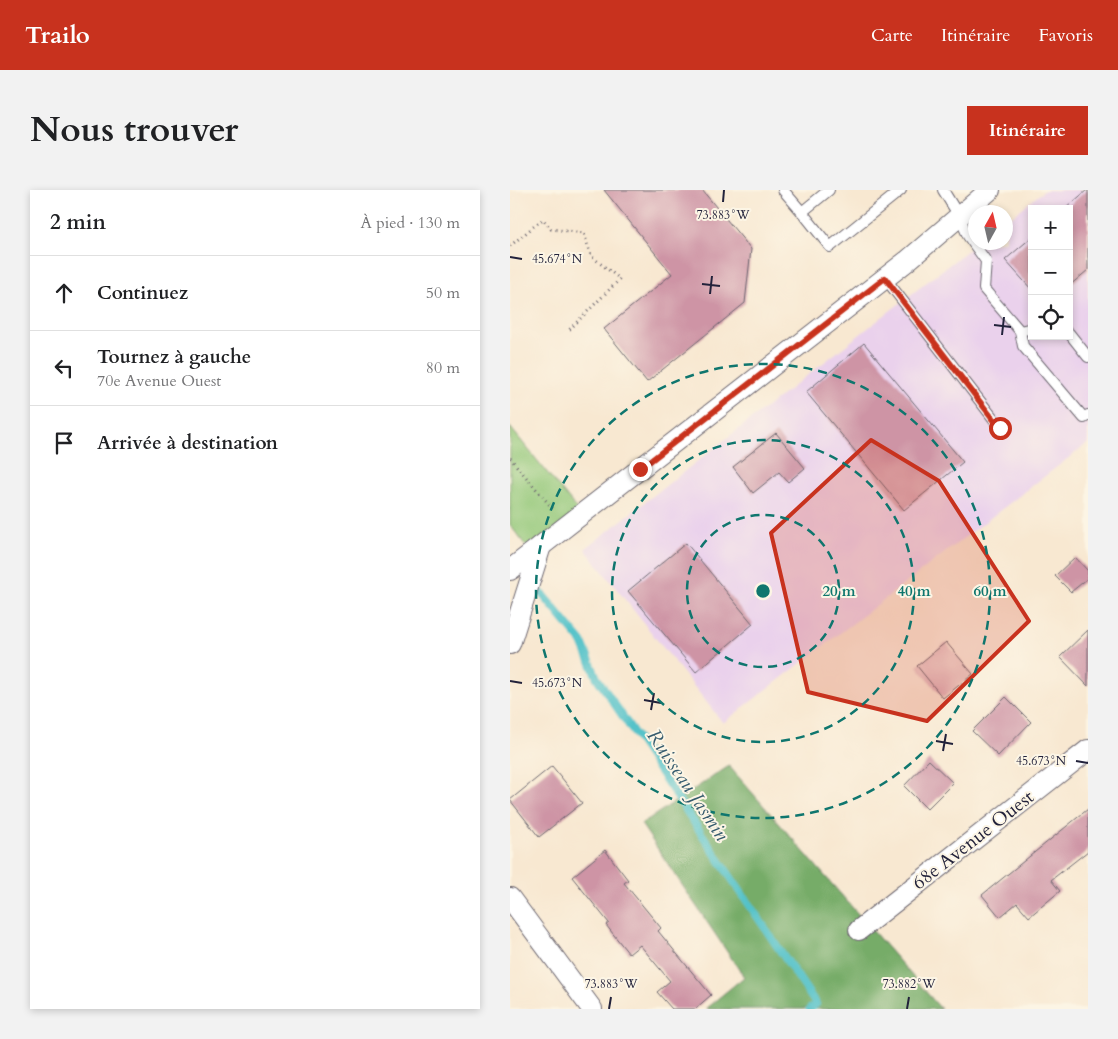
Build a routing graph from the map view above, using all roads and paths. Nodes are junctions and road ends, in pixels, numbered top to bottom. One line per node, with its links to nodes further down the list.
1 (783, 190): 6 (lane)
2 (829, 190): 6 (lane)
3 (901, 190): 6 (lane)
4 (943, 190): 7 (lane)
5 (990, 190): 7 (street)
6 (802, 212)
7 (959, 216): 9 (street); 12 (lane)
8 (510, 246): 11 (path)
9 (885, 278): 16 (lane); 19 (street)
10 (1028, 329): 12 (lane)
11 (568, 331)
12 (1020, 331): 15 (lane)
13 (1073, 338): 14 (lane)
14 (1088, 357)
15 (1088, 415)
16 (1000, 428)
17 (510, 458): 18 (path)
18 (555, 511)
19 (541, 546): 20 (street); 21 (street)
20 (510, 570)
21 (510, 644)
22 (1088, 750): 24 (street, 68e Avenue Ouest)
23 (510, 898): 25 (street)
24 (859, 930)
25 (592, 1009)

